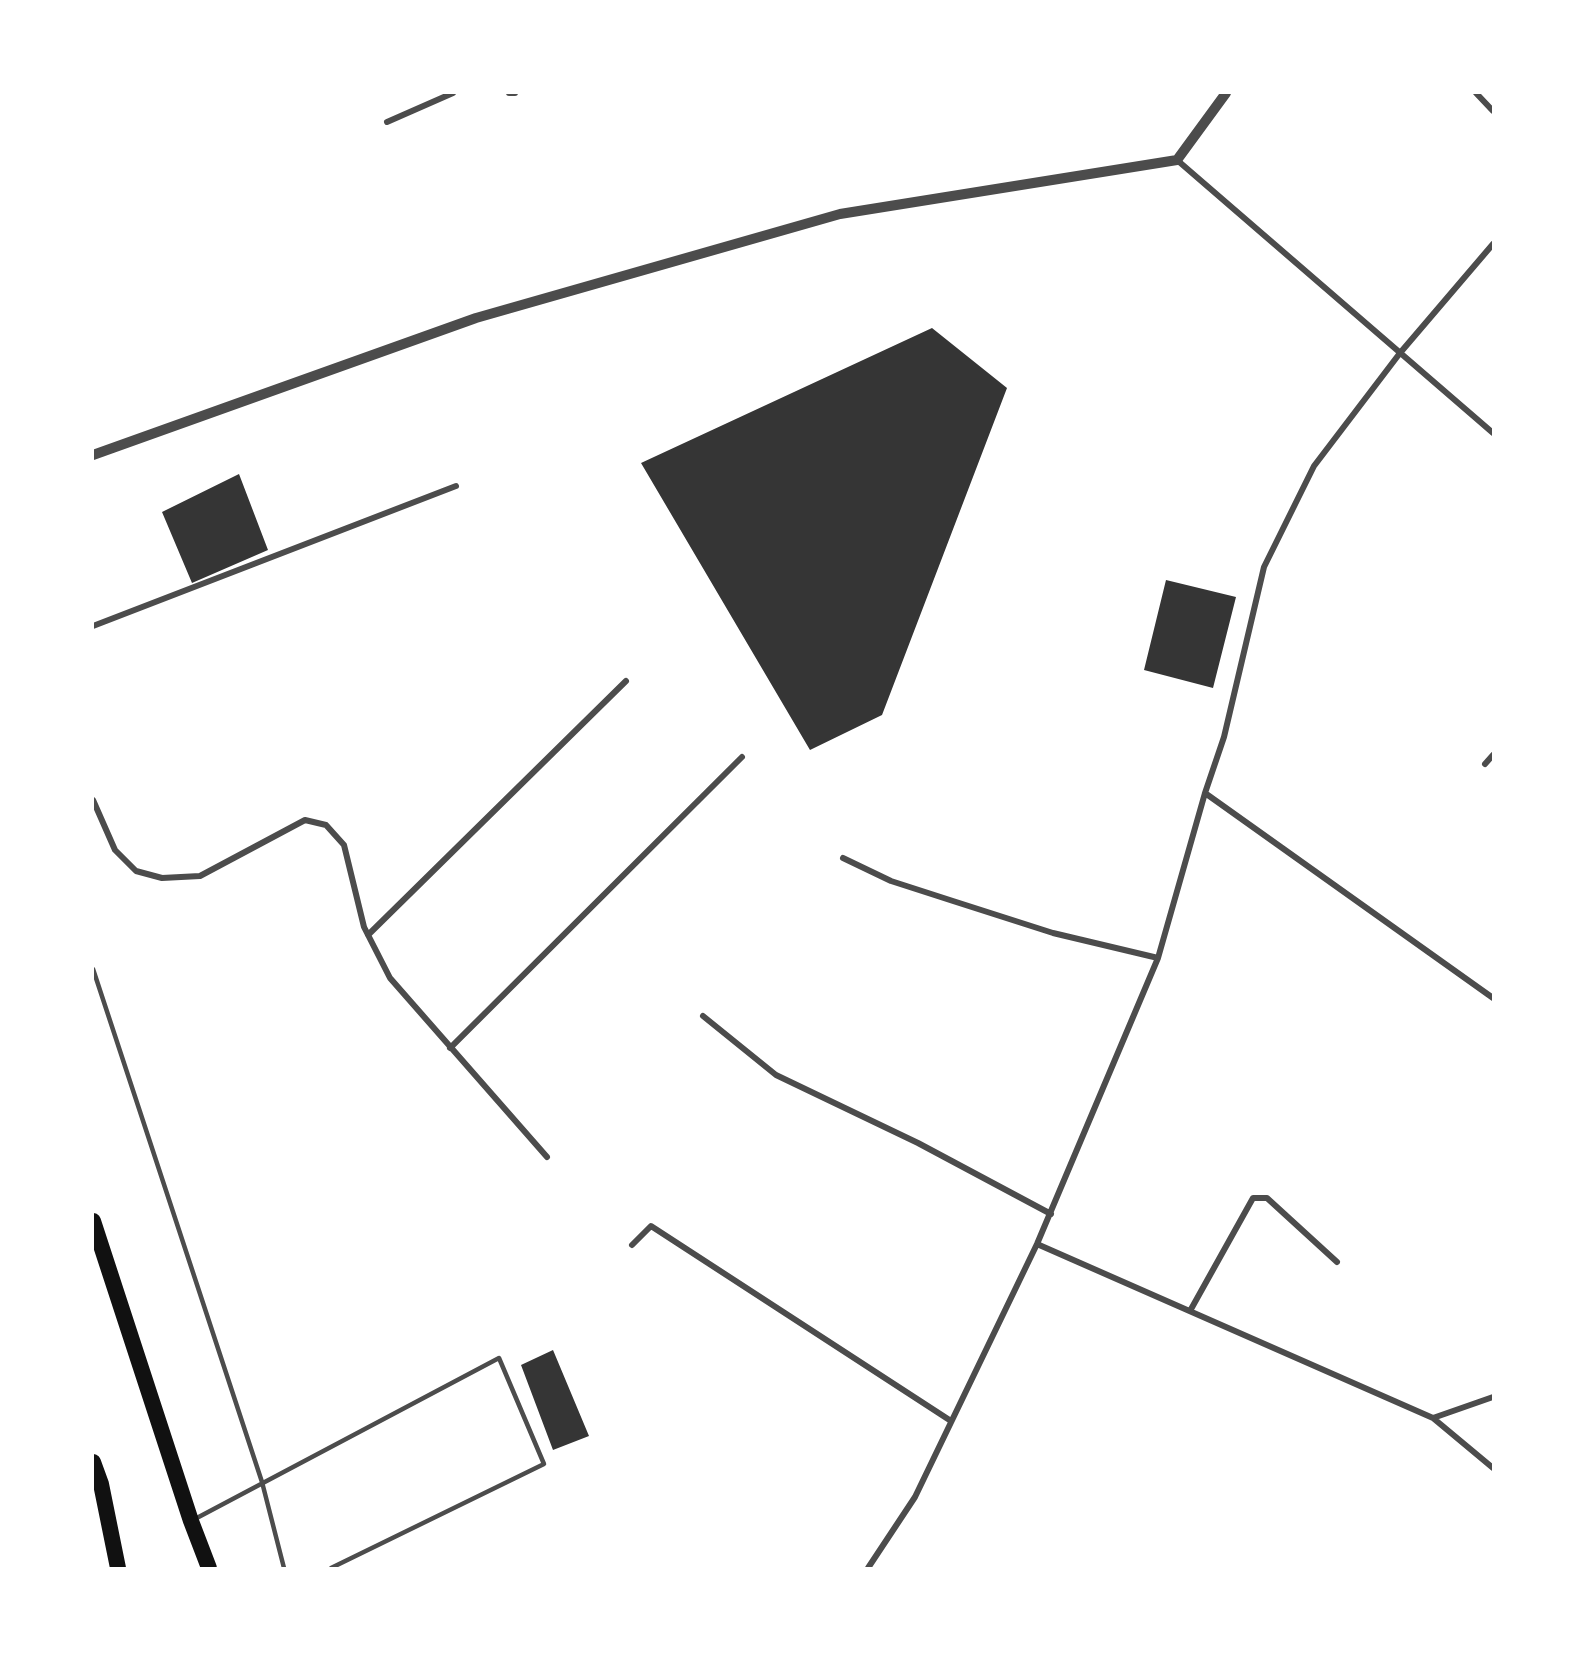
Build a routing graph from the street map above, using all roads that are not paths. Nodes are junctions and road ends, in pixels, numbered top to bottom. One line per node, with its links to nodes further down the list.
1 (453, 93): 7 (street)
2 (509, 93): 3 (street)
3 (516, 93)
4 (1226, 93): 8 (street)
5 (1476, 93): 6 (street)
6 (1493, 111)
7 (387, 122)
8 (1177, 160): 10 (street); 12 (street)
9 (1493, 244): 10 (street)
10 (1400, 353): 11 (street); 19 (street)
11 (1493, 433)
12 (93, 455)
13 (456, 486): 14 (street)
14 (93, 626)
15 (626, 681): 22 (street)
16 (1493, 755): 18 (street)
17 (742, 757): 27 (street)
18 (1485, 764)
19 (1205, 793): 23 (street); 25 (street)
20 (93, 800): 22 (street)
21 (843, 858): 23 (street)
22 (368, 935): 27 (street)
23 (1158, 958): 29 (street)
24 (93, 969): 40 (lane)
25 (1493, 998)
26 (703, 1016): 29 (street)
27 (450, 1048): 28 (street)
28 (547, 1157)
29 (1051, 1214): 31 (street)
30 (93, 1221): 41 (highway)
31 (1037, 1244): 34 (street); 37 (street)
32 (632, 1245): 37 (street)
33 (1337, 1262): 34 (street)
34 (1190, 1311): 36 (street)
35 (1493, 1397): 36 (street)
36 (1433, 1418): 39 (street)
37 (951, 1421): 46 (street)
38 (93, 1462): 42 (highway)
39 (1493, 1468)
40 (262, 1482): 41 (lane); 44 (lane); 45 (lane)
41 (190, 1521): 43 (highway)
42 (118, 1568)
43 (209, 1568)
44 (284, 1568)
45 (331, 1568)
46 (868, 1568)

